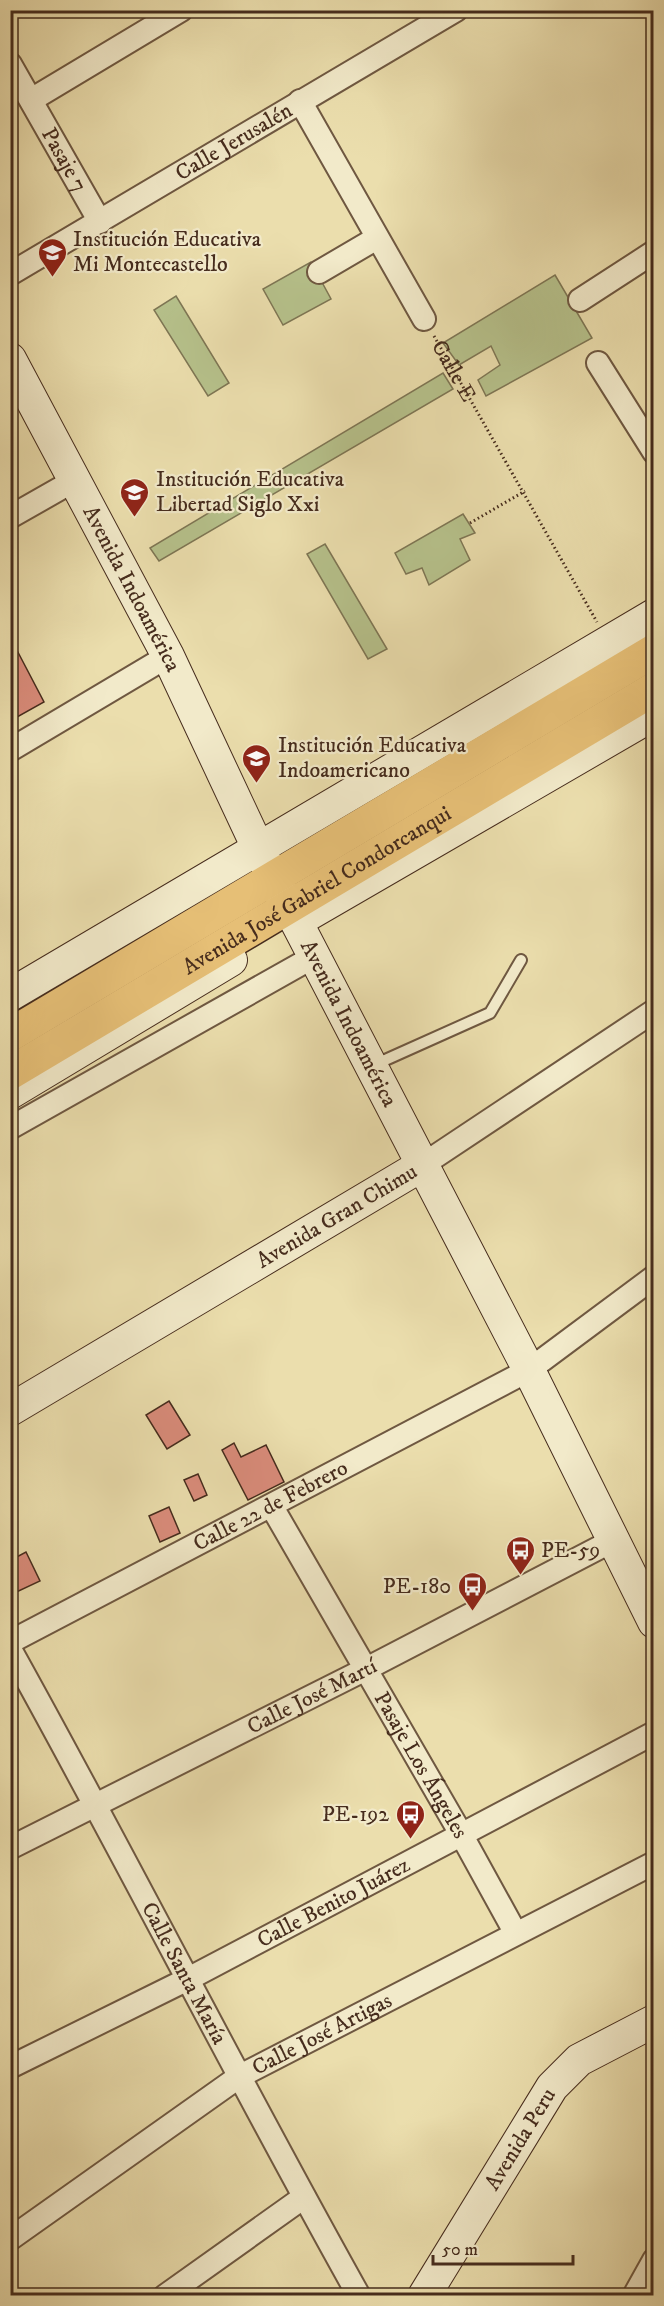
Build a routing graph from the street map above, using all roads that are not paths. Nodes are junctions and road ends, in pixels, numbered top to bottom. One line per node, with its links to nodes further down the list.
1 (181, 10): 5 (street)
2 (456, 10): 3 (street, Calle Jerusalén)
3 (429, 18): 6 (street, Calle Jerusalén)
4 (10, 64): 5 (street, Pasaje 7)
5 (31, 100): 7 (street, Pasaje 7)
6 (300, 101): 7 (street, Calle Jerusalén); 8 (street, Calle E)
7 (100, 222): 11 (street, Calle Jerusalén)
8 (377, 238): 10 (street); 13 (street, Calle E)
9 (654, 252): 12 (street)
10 (319, 272)
11 (10, 274)
12 (580, 300)
13 (424, 319)
14 (10, 359): 17 (street, Avenida Indoamérica)
15 (598, 363): 16 (street)
16 (654, 452)
17 (75, 480): 18 (street); 21 (street, Avenida Indoamérica)
18 (10, 517)
19 (654, 615): 25 (street)
20 (654, 651): 26 (highway, Avenida José Gabriel Condorcanqui)
21 (168, 656): 24 (street); 25 (street, Avenida Indoamérica)
22 (654, 689): 26 (highway, Avenida José Gabriel Condorcanqui)
23 (654, 714): 26 (street, Avenida José Gabriel Condorcanqui)
24 (10, 750)
25 (258, 848): 26 (street, Avenida Indoamérica); 29 (street)
26 (286, 901): 27 (street, Avenida Indoamérica); 31 (highway, Avenida José Gabriel Condorcanqui); 33 (highway, Avenida José Gabriel Condorcanqui); 34 (street, Avenida José Gabriel Condorcanqui)
27 (315, 956): 32 (street, Avenida Indoamérica); 35 (street)
28 (521, 960): 32 (lane)
29 (10, 995)
30 (654, 1011): 36 (street, Avenida Gran Chimu)
31 (10, 1035)
32 (372, 1067): 36 (street, Avenida Indoamérica)
33 (10, 1073)
34 (10, 1093)
35 (10, 1128)
36 (424, 1164): 38 (street, Avenida Indoamérica); 39 (street, Avenida Gran Chimu)
37 (654, 1277): 38 (street, Calle 22 de Febrero)
38 (529, 1370): 40 (street, Calle 22 de Febrero); 41 (street, Avenida Indoamérica)
39 (10, 1410)
40 (272, 1507): 43 (street, Calle 22 de Febrero); 45 (street, Pasaje Los Ángeles)
41 (612, 1540): 42 (street, Avenida Indoamérica); 45 (street, Calle José Martí)
42 (653, 1618)
43 (10, 1642)
44 (10, 1649): 47 (street, Calle Santa María)
45 (366, 1669): 47 (street, Calle José Martí); 48 (street, Pasaje Los Ángeles)
46 (654, 1733): 48 (street, Calle Benito Juárez)
47 (96, 1803): 49 (street, Calle José Martí); 52 (street, Calle Santa María)
48 (461, 1834): 51 (street, Pasaje Los Ángeles); 52 (street, Calle Benito Juárez)
49 (10, 1848)
50 (654, 1863): 51 (street, Calle José Artigas)
51 (514, 1932): 55 (street, Calle José Artigas)
52 (188, 1979): 54 (street, Calle Benito Juárez); 55 (street, Calle Santa María)
53 (654, 2021): 61 (street, Avenida Peru)
54 (10, 2067)
55 (240, 2076): 56 (street, Calle Santa María); 57 (street, Calle José Artigas)
56 (304, 2197): 59 (street); 60 (street, Calle Santa María)
57 (10, 2239)
58 (654, 2260): 62 (street)
59 (165, 2295)
60 (359, 2295)
61 (424, 2295)
62 (634, 2295)

